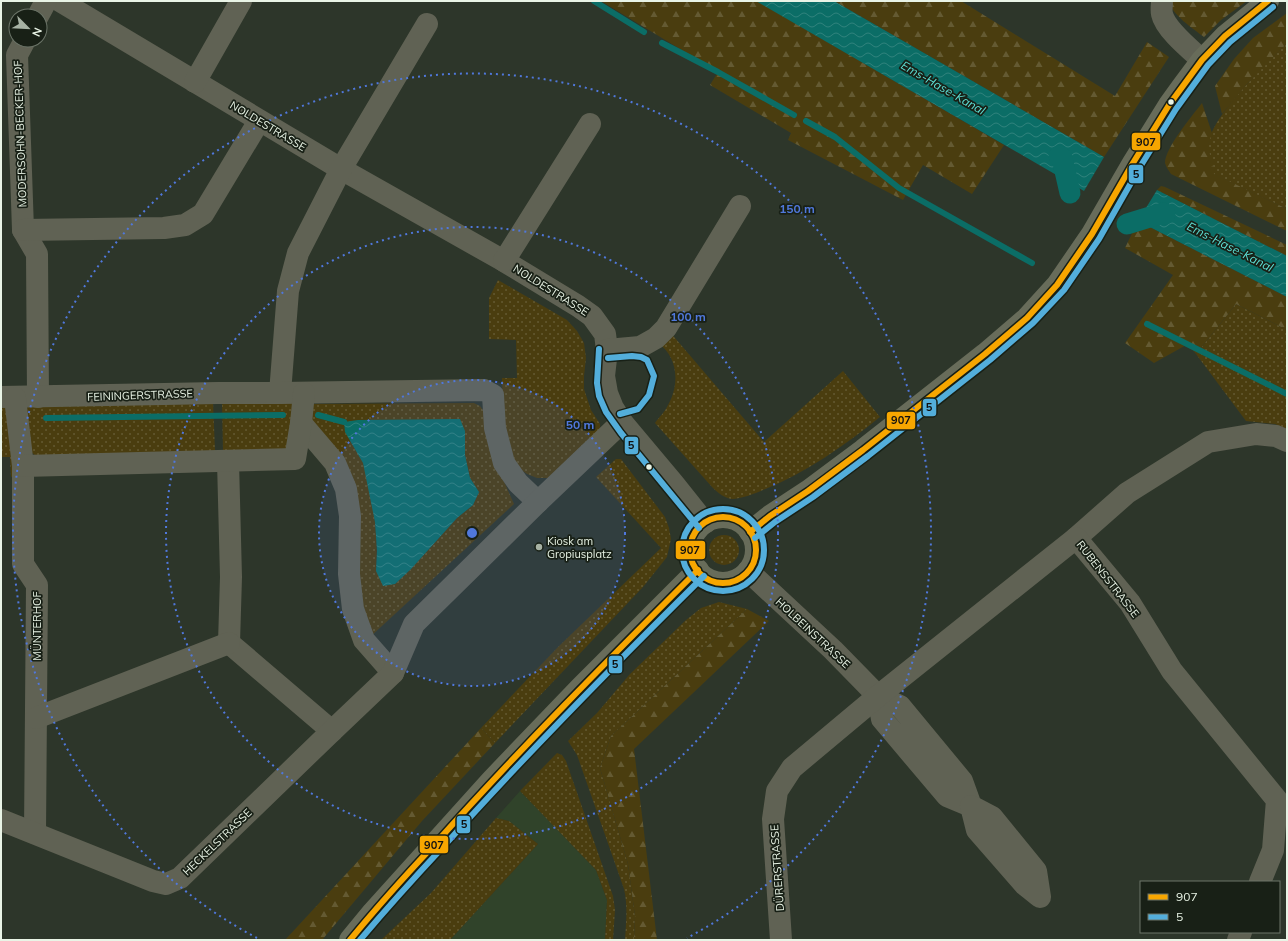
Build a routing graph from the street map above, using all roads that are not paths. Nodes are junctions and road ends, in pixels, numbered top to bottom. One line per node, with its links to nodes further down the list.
1 (60, 1): 8 (street, NOLDESTRASSE)
2 (241, 1): 8 (street)
3 (1162, 1): 7 (street)
4 (1268, 1): 7 (street)
5 (427, 24): 11 (street)
6 (21, 48): 13 (street, MODERSOHN-BECKER-HOF)
7 (1202, 60): 27 (street)
8 (194, 82): 9 (street, NOLDESTRASSE)
9 (259, 121): 11 (street, NOLDESTRASSE); 13 (street)
10 (590, 124): 14 (street, NOLDESTRASSE)
11 (342, 169): 14 (street, NOLDESTRASSE); 17 (street)
12 (740, 206): 15 (street)
13 (23, 230): 18 (street, MODERSOHN-BECKER-HOF)
14 (504, 261): 15 (street, NOLDESTRASSE)
15 (608, 350): 20 (street)
16 (304, 392): 17 (street, FEININGERSTRASSE); 21 (street); 25 (street, FEININGERSTRASSE)
17 (280, 393): 18 (street, FEININGERSTRASSE)
18 (38, 397): 19 (street, FEININGERSTRASSE)
19 (8, 398): 24 (street, MÜNTERHOF)
20 (622, 422): 25 (street); 26 (street)
21 (302, 423): 23 (street); 32 (street)
22 (1287, 441): 28 (street)
23 (228, 461): 24 (street); 31 (street)
24 (23, 466): 34 (street, MÜNTERHOF)
25 (538, 502): 32 (street)
26 (705, 523): 27 (street); 29 (street)
27 (750, 532): 30 (street)
28 (1076, 538): 33 (street, RUBENSSTRASSE); 39 (street, RUBENSSTRASSE)
29 (698, 570): 30 (street); 41 (street)
30 (748, 571): 33 (street, HOLBEINSTRASSE)
31 (229, 643): 34 (street); 35 (street)
32 (394, 673): 35 (street, HECKELSTRASSE)
33 (878, 696): 36 (street, HOLBEINSTRASSE); 42 (street, DÜRERSTRASSE)
34 (36, 718): 38 (street, MÜNTERHOF)
35 (332, 731): 38 (street, HECKELSTRASSE)
36 (971, 806)
37 (1, 820): 38 (street, HECKELSTRASSE)
38 (35, 833)
39 (1280, 850): 40 (street, RUBENSSTRASSE)
40 (1261, 881)
41 (350, 940)
42 (782, 940)

